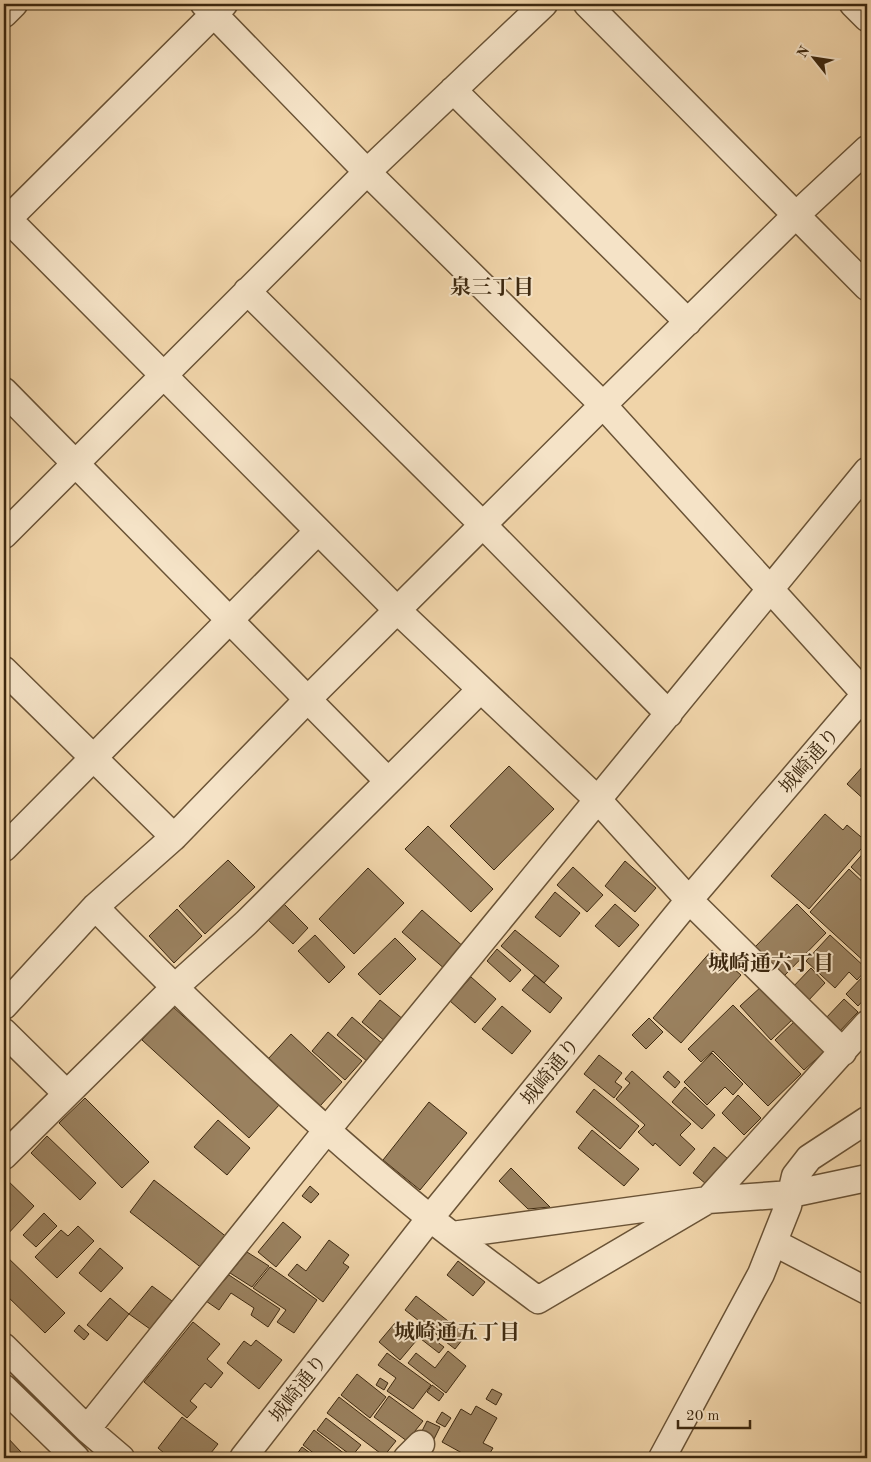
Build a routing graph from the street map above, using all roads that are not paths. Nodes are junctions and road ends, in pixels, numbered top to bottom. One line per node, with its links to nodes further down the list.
1 (14, 4): 6 (street)
2 (544, 4): 8 (street)
3 (587, 4): 11 (street)
4 (853, 4): 7 (street)
5 (214, 7): 10 (street); 12 (street)
6 (4, 14)
7 (867, 18)
8 (454, 90): 10 (street); 15 (street)
9 (867, 149): 11 (street)
10 (367, 172): 14 (street); 18 (street)
11 (795, 216): 13 (street); 15 (street)
12 (5, 219): 16 (street)
13 (867, 287)
14 (246, 291): 16 (street); 21 (street)
15 (688, 322): 18 (street)
16 (162, 376): 19 (street); 22 (street)
17 (4, 391): 19 (street)
18 (603, 405): 21 (street); 24 (street)
19 (76, 462): 23 (street); 26 (street)
20 (867, 471): 24 (street)
21 (483, 525): 25 (street); 31 (street)
22 (318, 531): 25 (street); 26 (street)
23 (4, 535)
24 (771, 591): 29 (street); 31 (street)
25 (397, 610): 28 (street); 30 (street)
26 (230, 619): 30 (street); 32 (street)
27 (4, 670): 32 (street)
28 (480, 690): 33 (street); 34 (street)
29 (867, 694): 37 (street, 城崎通り)
30 (308, 699): 33 (street); 35 (street)
31 (669, 714): 34 (street)
32 (94, 757): 35 (street); 36 (street)
33 (388, 781): 39 (street)
34 (598, 800): 37 (street); 46 (street)
35 (174, 837): 38 (street)
36 (4, 848)
37 (689, 900): 43 (street); 51 (street, 城崎通り)
38 (95, 907): 39 (street); 40 (street)
39 (174, 988): 44 (street); 46 (street)
40 (4, 1006)
41 (867, 1024): 43 (street)
42 (4, 1032): 44 (street)
43 (843, 1052): 50 (street)
44 (66, 1093): 47 (street)
45 (867, 1120): 49 (street)
46 (327, 1130): 51 (street); 57 (street)
47 (4, 1156)
48 (867, 1178): 49 (street)
49 (791, 1194): 50 (street); 53 (street)
50 (708, 1200): 52 (street); 52 (street)
51 (430, 1218): 52 (street); 60 (street, 城崎通り)
52 (452, 1235)
53 (775, 1243): 54 (street); 61 (street)
54 (867, 1291)
55 (4, 1347): 57 (street)
56 (4, 1388): 58 (street)
57 (86, 1429): 59 (street)
58 (70, 1456)
59 (121, 1458)
60 (243, 1458)
61 (662, 1458)

